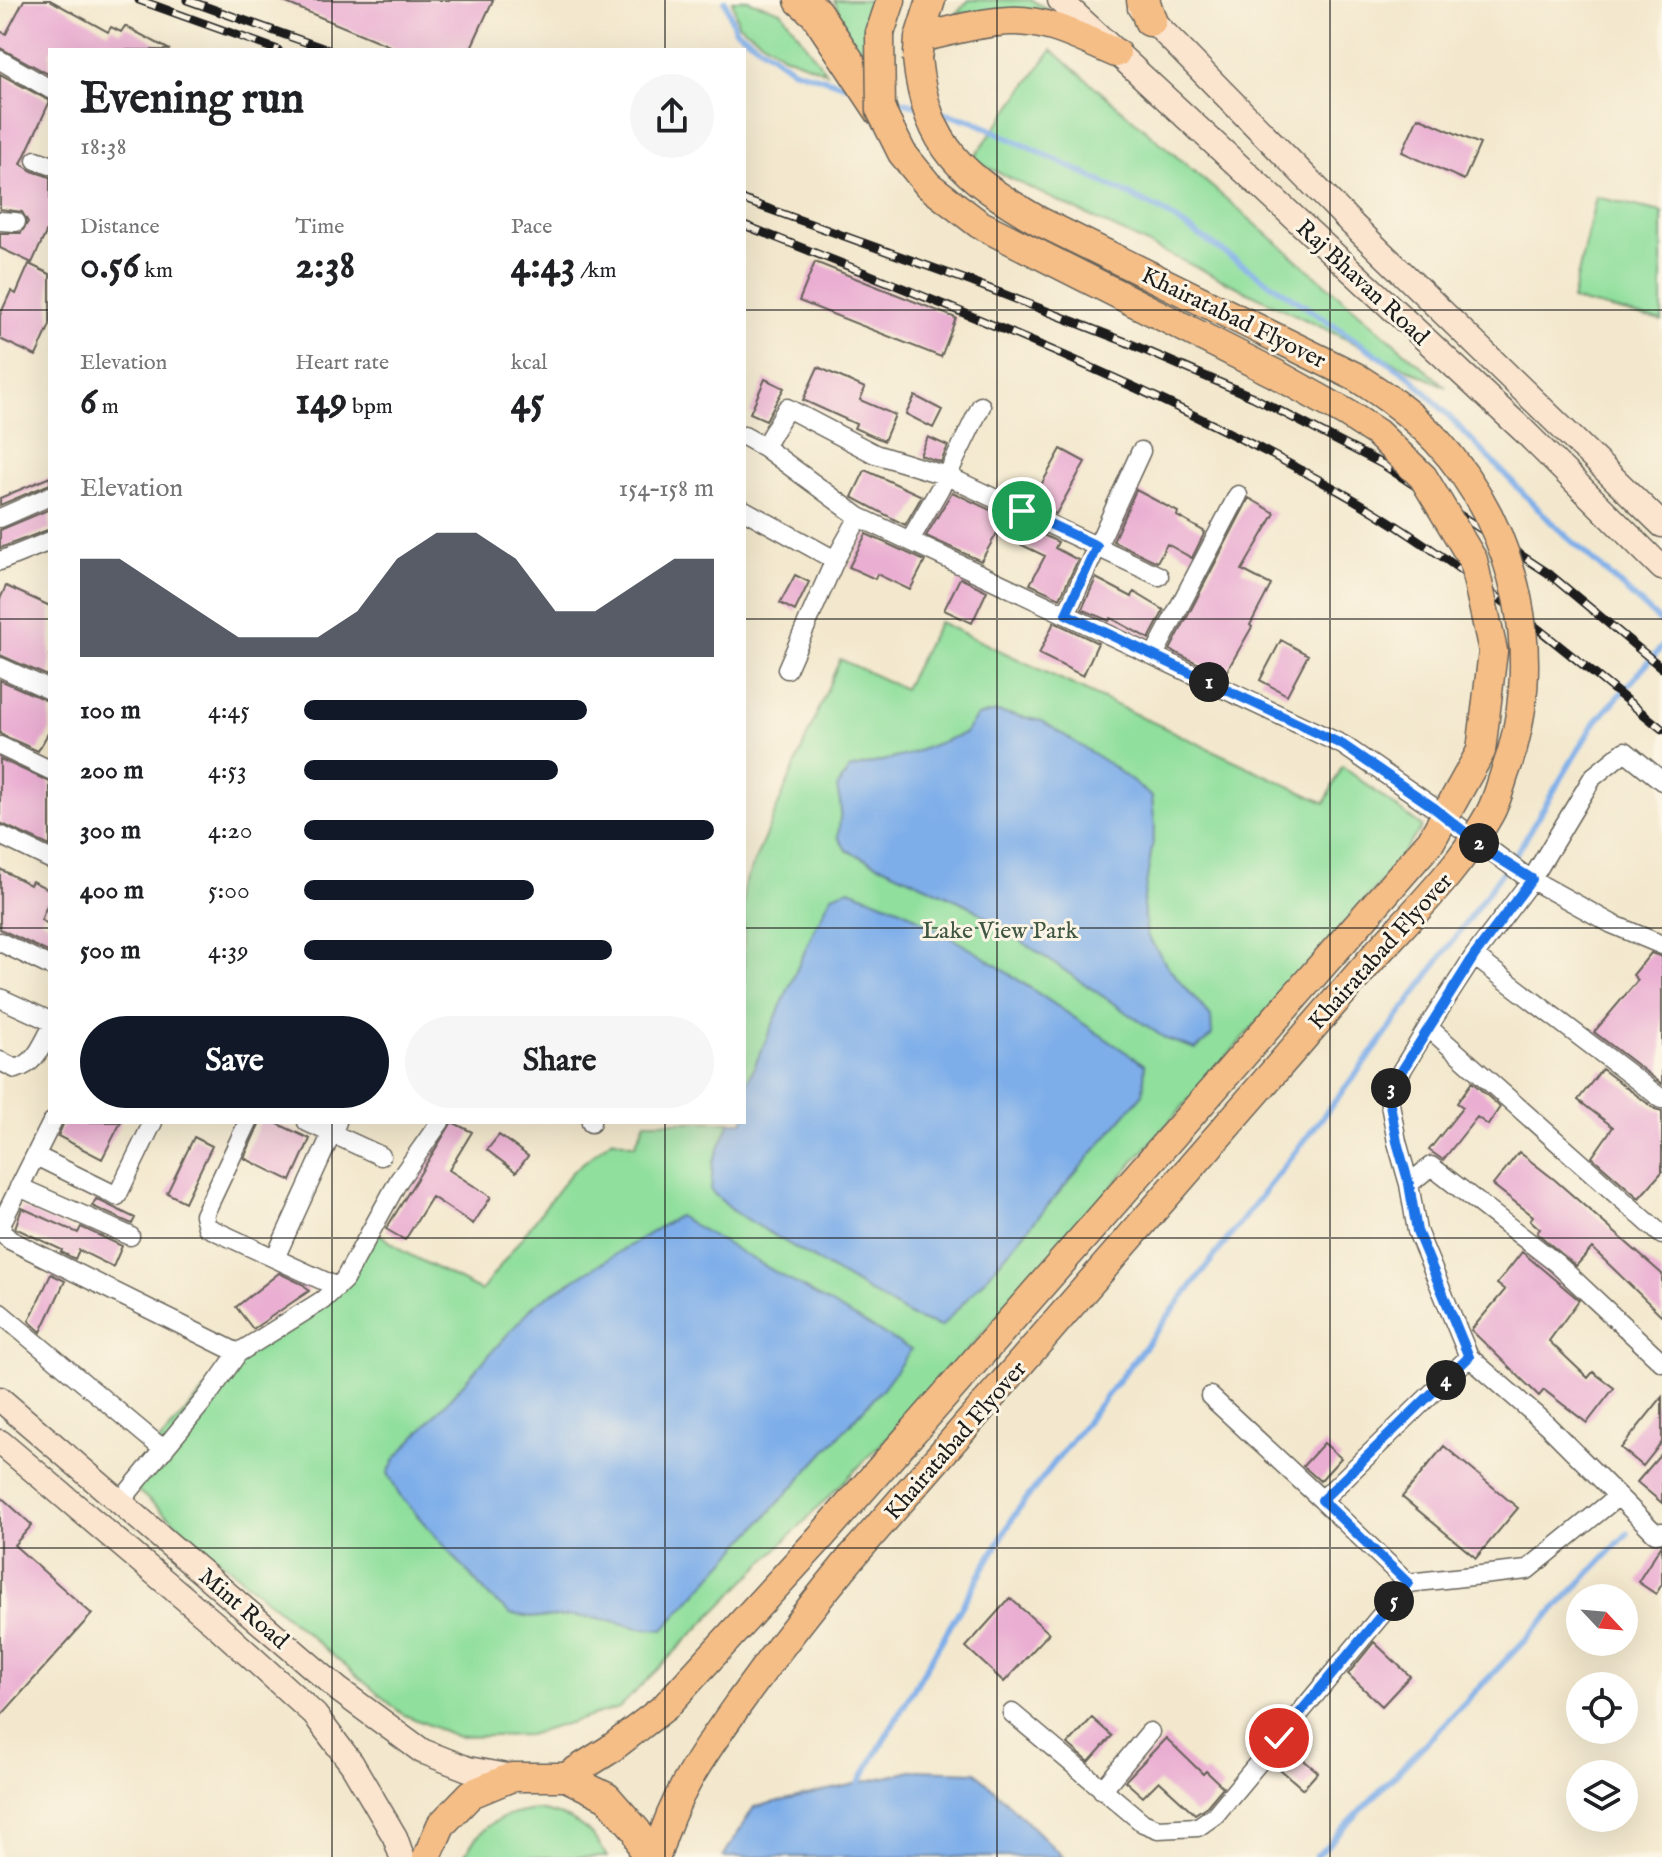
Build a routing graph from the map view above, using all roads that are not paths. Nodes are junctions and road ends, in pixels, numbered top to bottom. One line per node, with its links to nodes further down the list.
1 (891, 0): 10 (main road, Khairatabad Flyover, bridge)
2 (931, 0): 6 (main road, Khairatabad Flyover)
3 (1060, 0): 7 (main road, Raj Bhavan Road)
4 (808, 7): 10 (highway)
5 (1142, 7): 21 (main road, Raj Bhavan Road)
6 (918, 48): 7 (main road); 86 (main road, Khairatabad Flyover, bridge)
7 (1116, 53): 27 (main road, Raj Bhavan Road)
8 (0, 60): 9 (street)
9 (48, 88)
10 (881, 111): 81 (main road, Khairatabad Flyover, bridge)
11 (981, 406): 15 (street)
12 (746, 437): 13 (street)
13 (764, 447): 15 (street); 19 (street)
14 (1141, 451): 24 (street)
15 (947, 476): 22 (street); 24 (street)
16 (1238, 495): 30 (street)
17 (48, 497): 20 (street)
18 (746, 511): 25 (street)
19 (859, 517): 22 (street); 25 (street)
20 (0, 518)
21 (1662, 525)
22 (910, 540): 29 (street)
23 (42, 544): 26 (street)
24 (1097, 546): 28 (street); 29 (street)
25 (835, 560): 32 (street)
26 (0, 561)
27 (1662, 568)
28 (1159, 576)
29 (1066, 614): 30 (street)
30 (1154, 655): 39 (street)
31 (0, 667): 33 (street)
32 (787, 669)
33 (48, 689)
34 (0, 746): 35 (street)
35 (48, 769)
36 (1662, 781): 39 (street)
37 (0, 835): 38 (street)
38 (48, 858)
39 (1528, 878): 41 (street); 42 (street)
40 (0, 942): 43 (street)
41 (1662, 945)
42 (1474, 956): 46 (street); 49 (street)
43 (48, 965)
44 (0, 998): 45 (street)
45 (48, 1020)
46 (1428, 1027): 57 (street); 59 (street)
47 (48, 1035): 48 (street)
48 (0, 1061)
49 (1662, 1099)
50 (51, 1124): 55 (street)
51 (152, 1124): 55 (street)
52 (247, 1124): 61 (street)
53 (439, 1124): 62 (street)
54 (335, 1128): 56 (street); 61 (street)
55 (36, 1156): 58 (street)
56 (381, 1156)
57 (1409, 1184): 65 (street); 66 (street)
58 (19, 1187): 60 (street); 64 (street)
59 (1662, 1235)
60 (130, 1236)
61 (275, 1258): 62 (street)
62 (337, 1287): 64 (street)
63 (0, 1313): 70 (street)
64 (238, 1353): 70 (street)
65 (1469, 1357): 71 (street); 72 (street)
66 (1662, 1362)
67 (1210, 1396): 72 (street)
68 (0, 1399): 73 (main road, Mint Road)
69 (0, 1442): 78 (main road, Mint Road)
70 (164, 1450): 73 (street)
71 (1617, 1497): 74 (street); 75 (street)
72 (1322, 1500): 75 (street)
73 (120, 1502): 76 (main road, Mint Road)
74 (1662, 1532)
75 (1408, 1583): 82 (street)
76 (339, 1690): 78 (main road); 80 (main road, Mint Road)
77 (1012, 1713): 82 (street)
78 (315, 1715): 83 (main road, Mint Road)
79 (1150, 1732): 82 (street)
80 (512, 1777): 81 (main road); 84 (main road)
81 (566, 1777): 85 (main road)
82 (1102, 1790)
83 (402, 1857)
84 (427, 1857)
85 (645, 1857)
86 (656, 1857)

